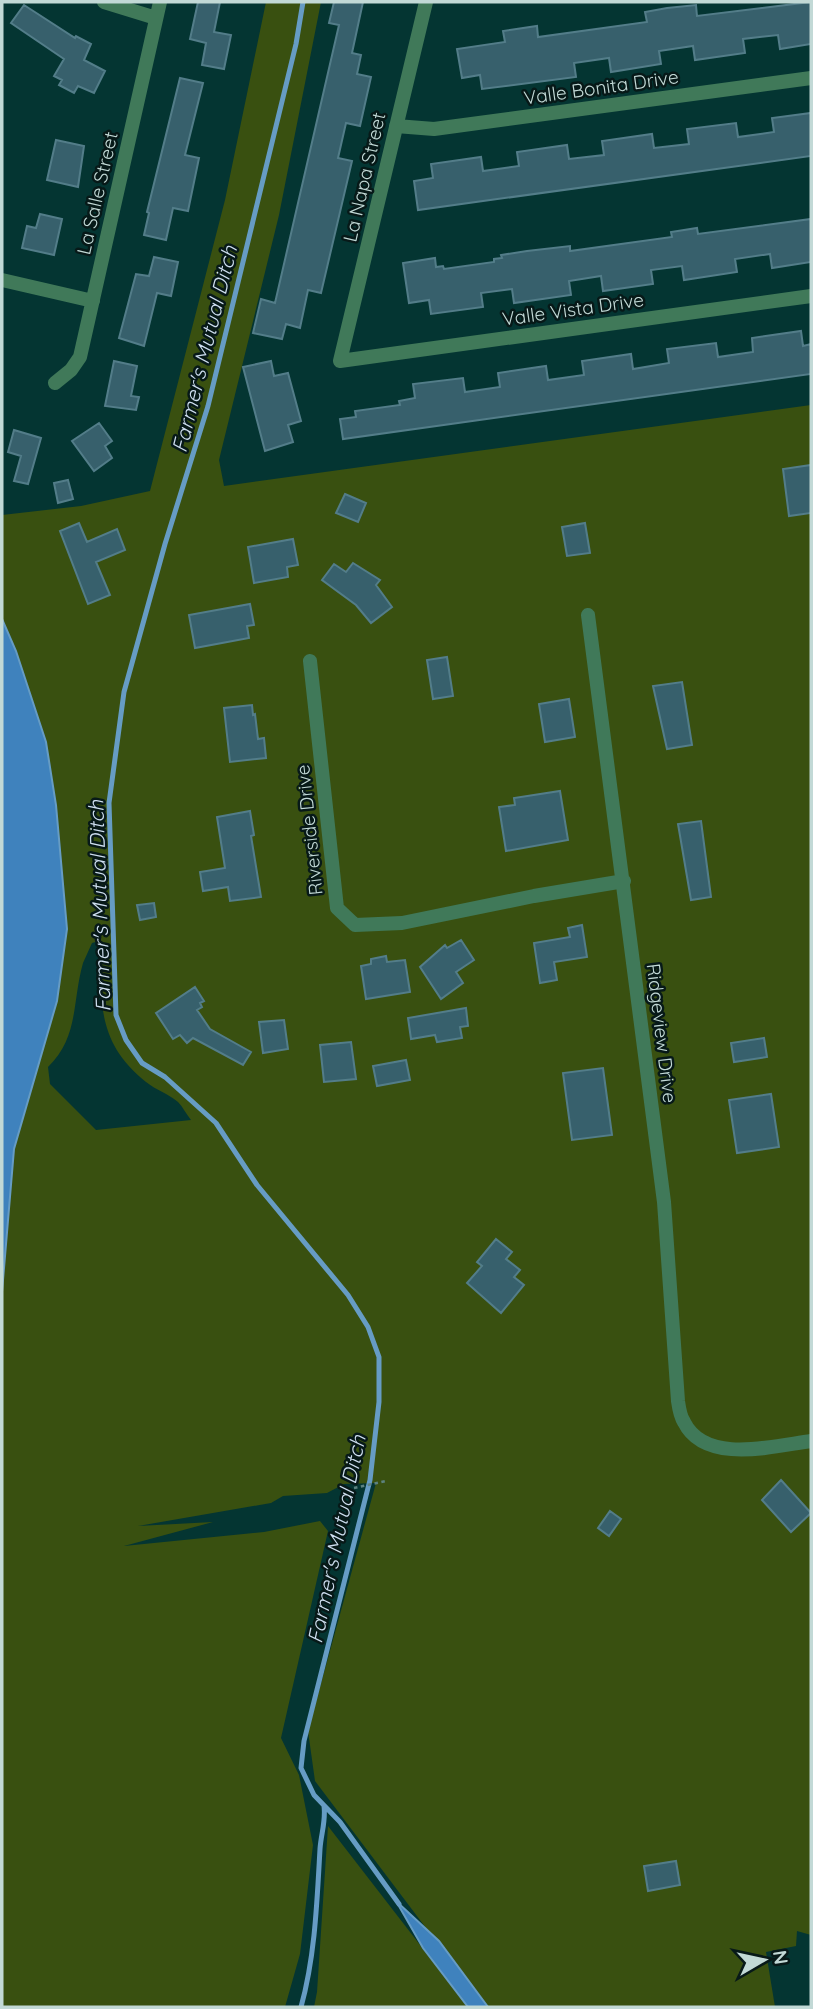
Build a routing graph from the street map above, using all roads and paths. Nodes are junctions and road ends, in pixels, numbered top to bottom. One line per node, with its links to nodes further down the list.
1 (104, 2): 4 (street)
2 (160, 2): 4 (street, La Salle Street)
3 (426, 2): 6 (street, La Napa Street)
4 (156, 18): 9 (street, La Salle Street)
5 (811, 78): 6 (street, Valle Bonita Drive)
6 (396, 126): 10 (street, La Napa Street)
7 (2, 280): 9 (street)
8 (811, 296): 10 (street, Valle Vista Drive)
9 (93, 301): 11 (street, La Salle Street)
10 (340, 361)
11 (55, 383)
12 (588, 615): 14 (street, Ridgeview Drive)
13 (310, 661): 14 (street, Riverside Drive)
14 (624, 881): 15 (street, Ridgeview Drive)
15 (811, 1441)
16 (386, 1481): 17 (path)
17 (354, 1488)

